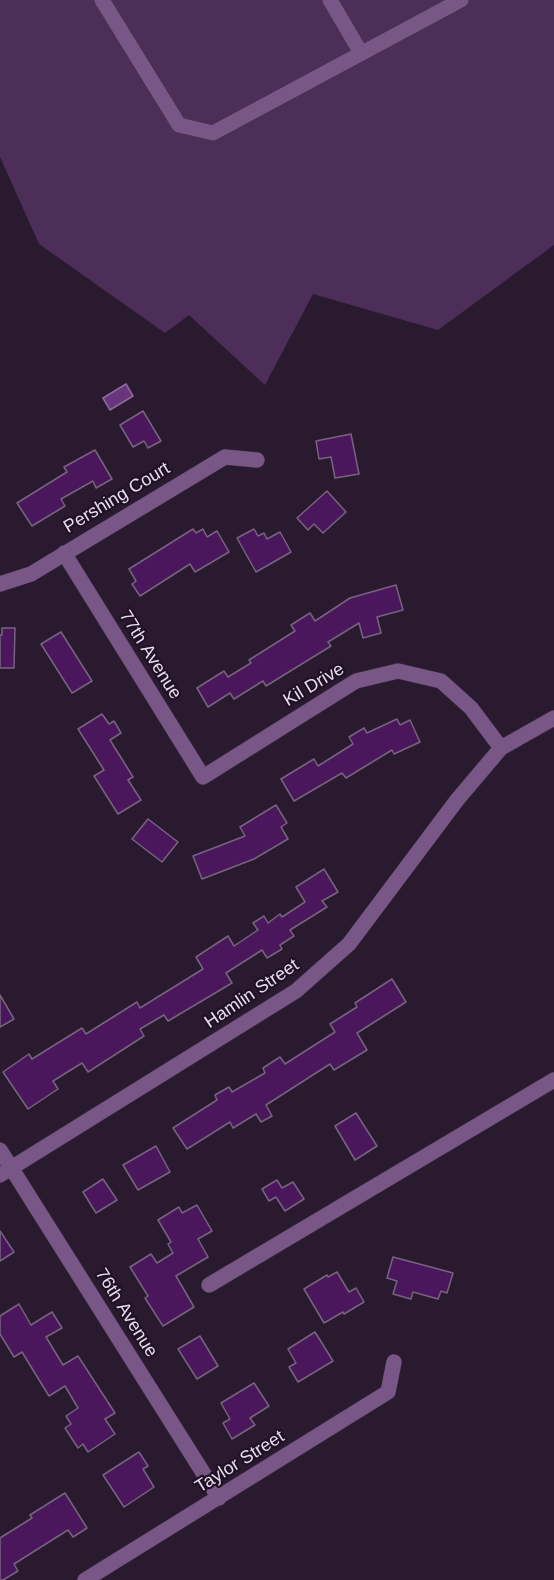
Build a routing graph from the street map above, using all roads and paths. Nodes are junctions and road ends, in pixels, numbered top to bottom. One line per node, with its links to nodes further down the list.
1 (102, 0): 4 (street)
2 (461, 0): 4 (street)
3 (335, 2): 4 (street)
4 (362, 53)
5 (257, 460): 6 (street, Pershing Court)
6 (64, 553): 7 (street, Pershing Court); 10 (street, 77th Avenue)
7 (0, 585)
8 (554, 718): 9 (street, Hamlin Street)
9 (501, 748): 10 (street, Kil Drive); 13 (street, Hamlin Street)
10 (203, 777)
11 (554, 1080): 14 (street)
12 (0, 1150): 13 (street, 76th Avenue)
13 (6, 1172): 16 (street, 76th Avenue)
14 (208, 1286)
15 (394, 1362): 16 (street, Taylor Street)
16 (219, 1497): 17 (street, Taylor Street)
17 (85, 1580)

